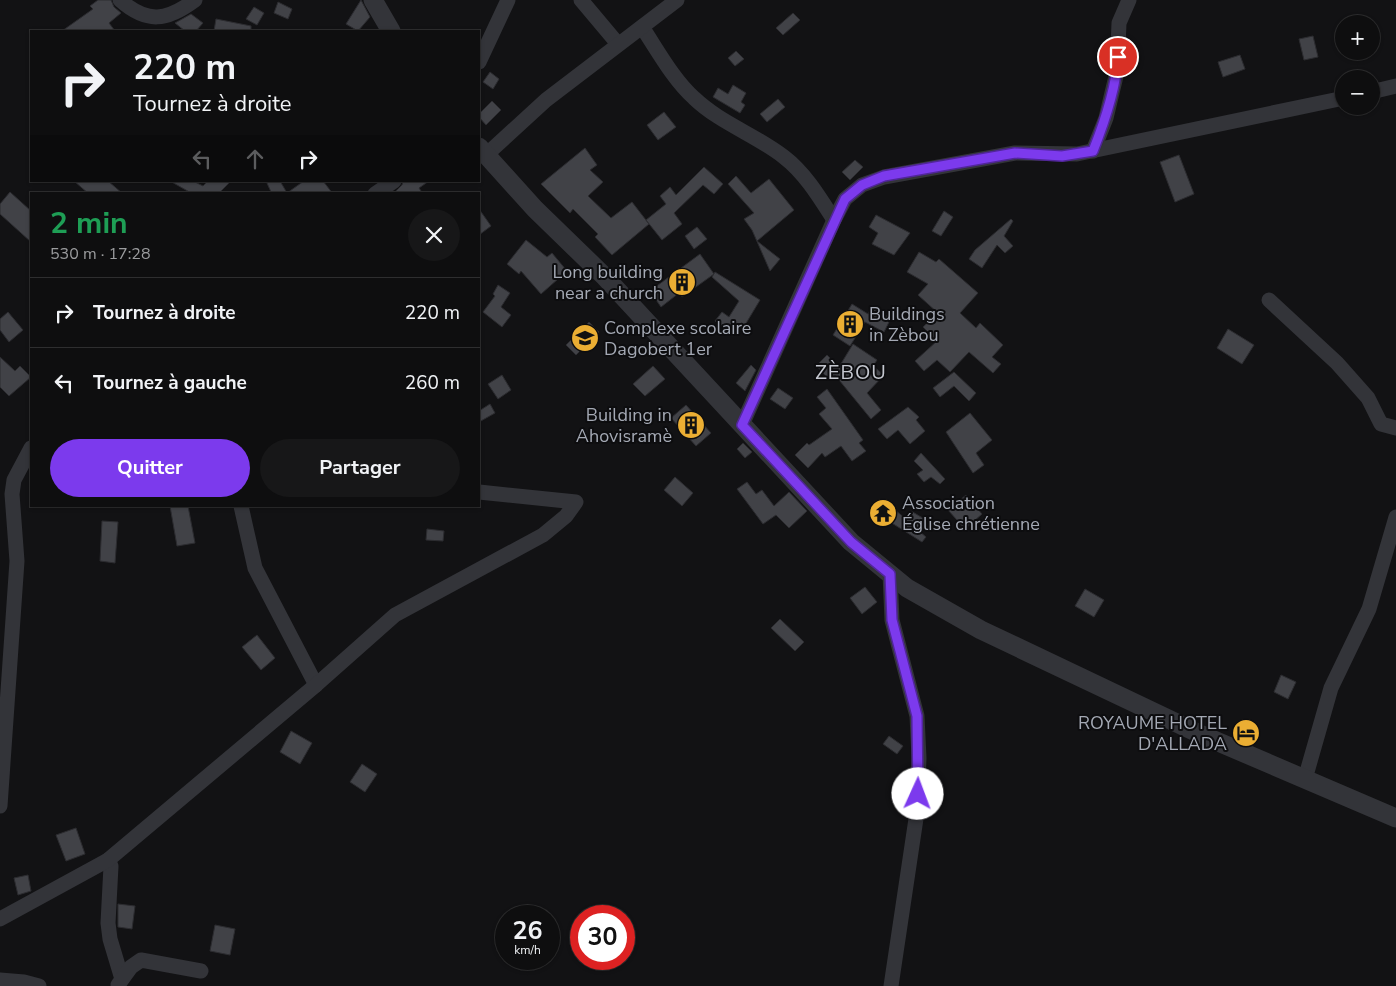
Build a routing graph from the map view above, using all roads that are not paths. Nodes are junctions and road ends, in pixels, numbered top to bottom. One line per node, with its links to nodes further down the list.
1 (120, 0): 2 (street)
2 (195, 0)
3 (372, 0): 9 (street)
4 (508, 0): 11 (street)
5 (581, 0): 10 (street)
6 (677, 0): 8 (street)
7 (1128, 0): 16 (street)
8 (642, 27): 10 (street); 19 (street)
9 (390, 30)
10 (618, 44): 15 (street)
11 (480, 60)
12 (1396, 86): 13 (street)
13 (1380, 90)
14 (1335, 100): 16 (street)
15 (482, 151): 21 (street)
16 (1093, 151): 19 (street)
17 (393, 182): 18 (street)
18 (378, 192)
19 (834, 220): 21 (street)
20 (1269, 300): 22 (street)
21 (742, 425): 28 (street)
22 (1396, 428)
23 (30, 451): 24 (street)
24 (7, 481): 31 (street)
25 (480, 492): 29 (street)
26 (242, 507): 29 (street)
27 (1396, 517): 30 (street)
28 (890, 574): 30 (street); 39 (street)
29 (316, 685): 33 (street)
30 (1305, 779): 32 (street)
31 (0, 806)
32 (1396, 818)
33 (108, 860): 34 (street); 37 (street)
34 (0, 918)
35 (201, 971): 37 (street)
36 (0, 980): 38 (street)
37 (119, 982)
38 (39, 986)
39 (891, 986)

